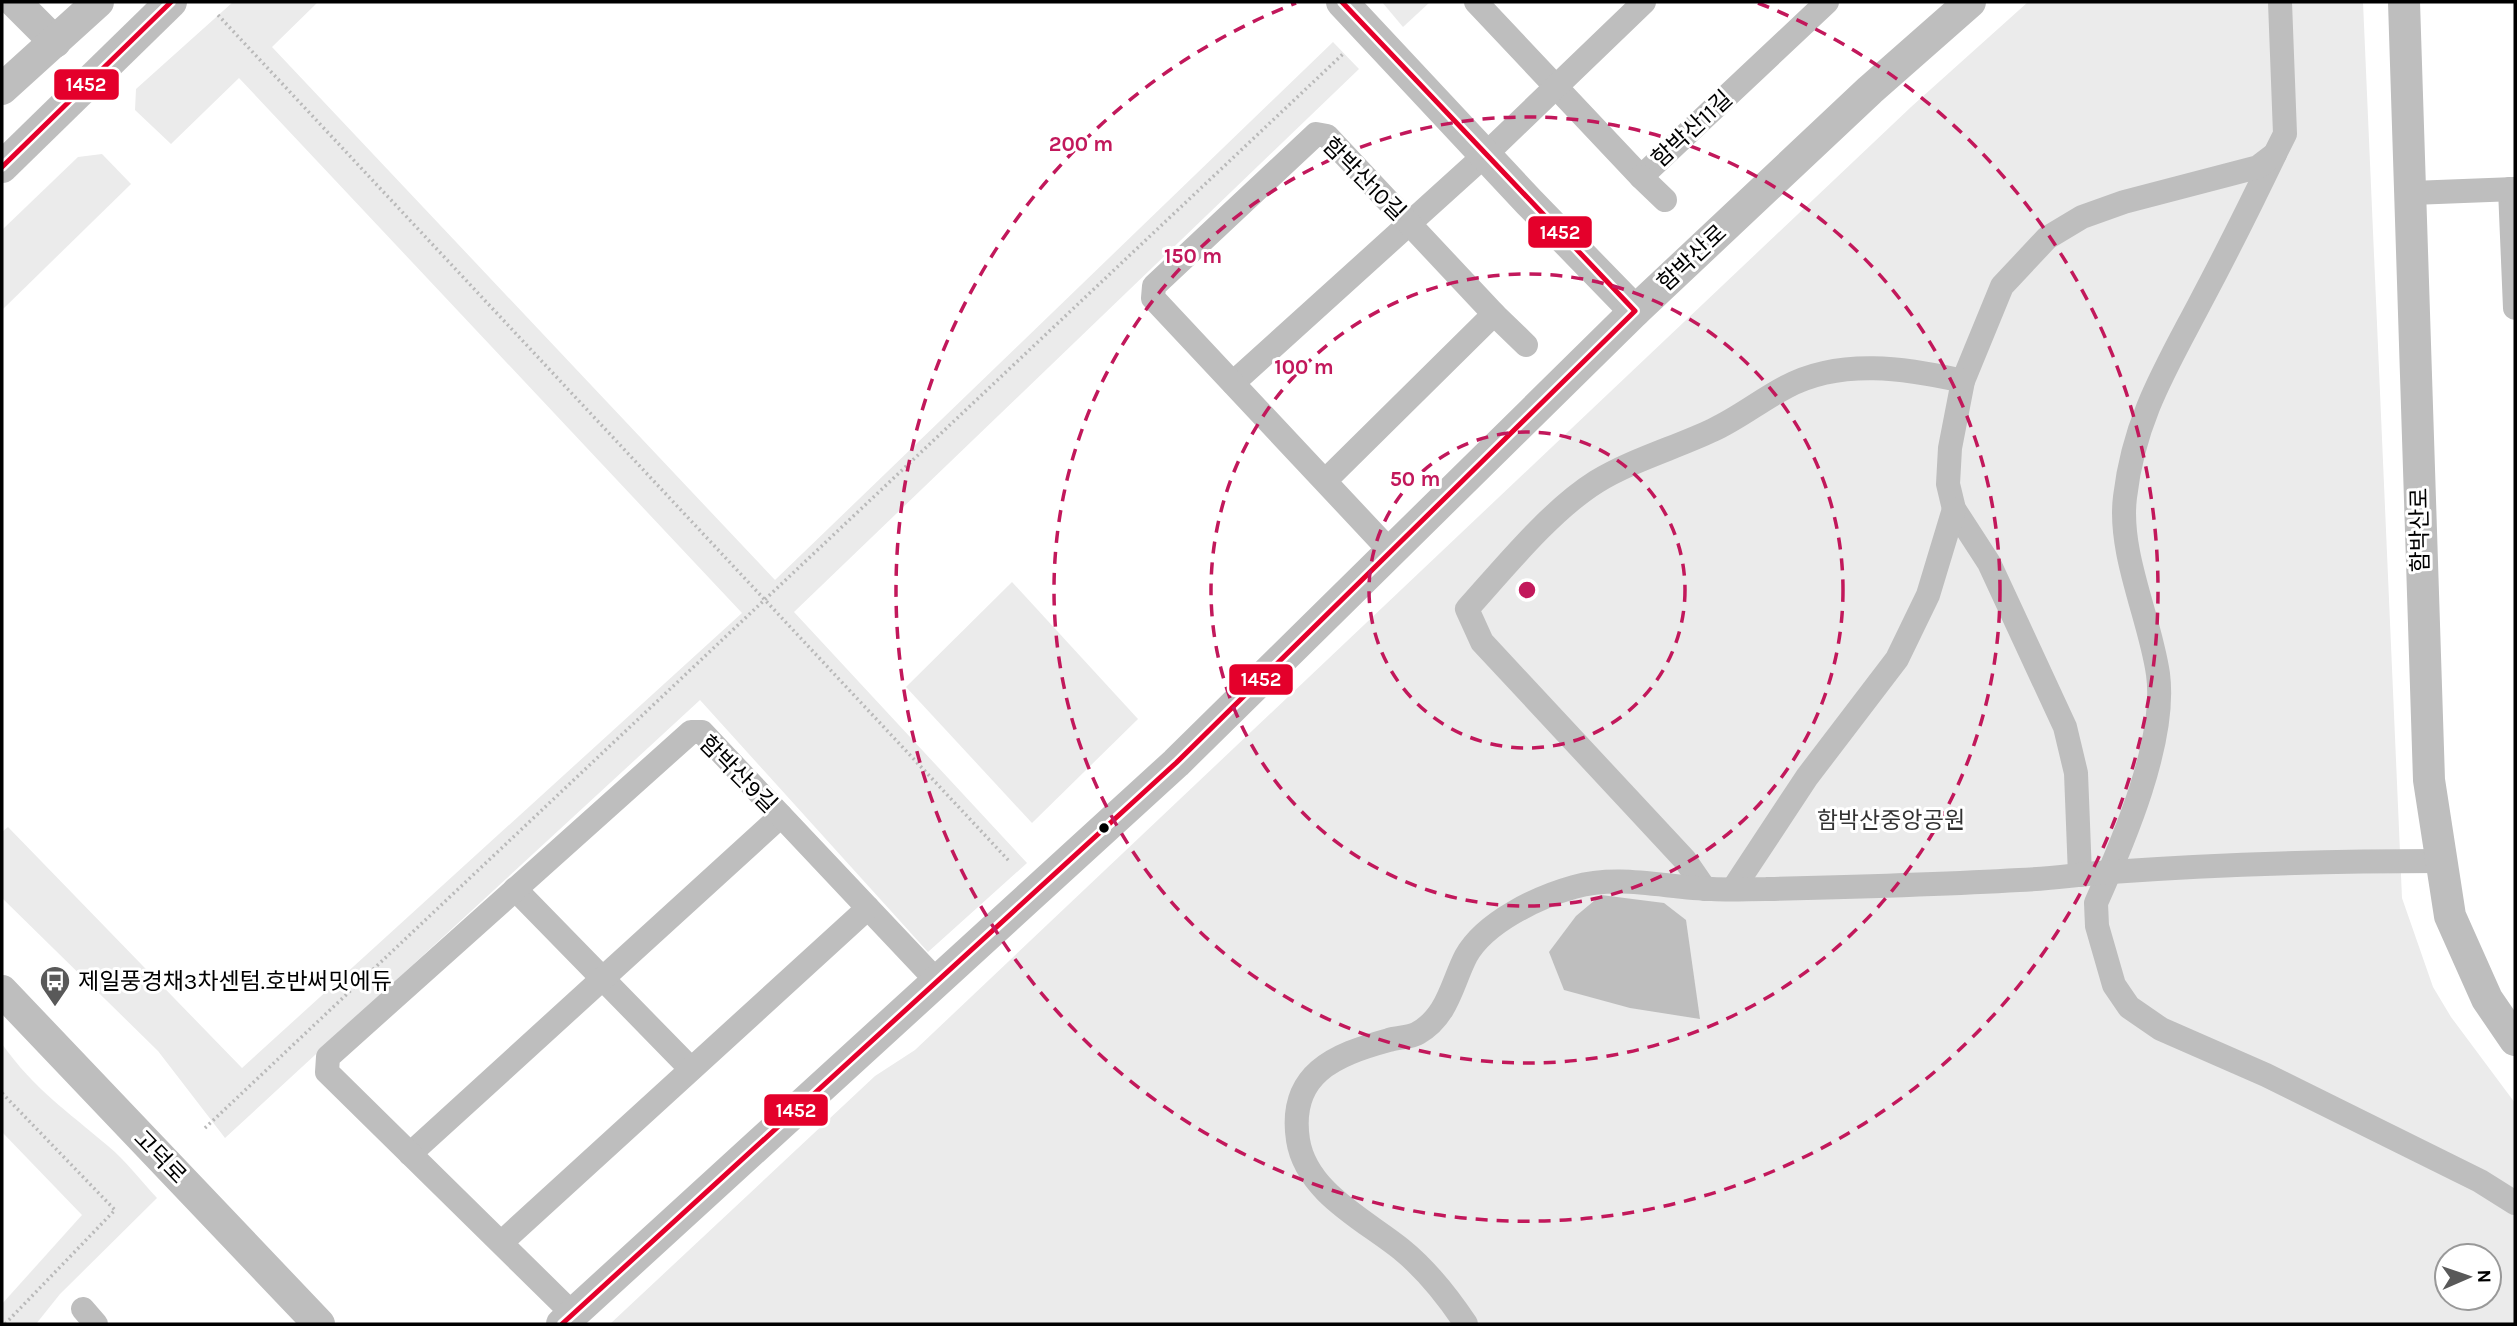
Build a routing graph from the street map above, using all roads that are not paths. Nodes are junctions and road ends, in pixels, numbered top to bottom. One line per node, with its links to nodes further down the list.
1 (15, 2): 11 (street)
2 (98, 2): 11 (street)
3 (171, 2): 16 (street)
4 (1342, 2): 15 (street)
5 (1476, 2): 12 (street, 함박산11길)
6 (1644, 2): 12 (street)
7 (1827, 2): 17 (street, 함박산11길)
8 (1970, 2): 23 (street, 함박산로)
9 (2280, 2): 14 (street)
10 (2404, 2): 19 (street, 함박산로)
11 (55, 42): 13 (street)
12 (1555, 86): 15 (street); 17 (street, 함박산11길)
13 (2, 89)
14 (2275, 154): 26 (street); 33 (street)
15 (1485, 155): 21 (street); 23 (street)
16 (2, 167)
17 (1641, 177): 20 (street)
18 (2513, 189): 19 (street); 22 (street)
19 (2412, 193): 32 (street, 함박산로)
20 (1665, 200)
21 (1409, 224): 24 (street, 함박산10길); 27 (street); 27 (street, 함박산10길)
22 (2515, 307)
23 (1635, 311): 30 (street, 함박산로)
24 (1494, 314): 25 (street, 함박산10길); 28 (street)
25 (1526, 345)
26 (1963, 381): 29 (street); 36 (street)
27 (1233, 383): 28 (street, 함박산10길)
28 (1325, 481): 30 (street, 함박산10길)
29 (1954, 509): 34 (street); 37 (street)
30 (1392, 553): 40 (street, 함박산로)
31 (781, 816): 35 (street, 함박산9길); 38 (street, 함박산9길); 39 (street)
32 (2442, 862): 33 (street); 42 (street, 함박산로)
33 (2110, 872): 34 (street); 45 (street)
34 (2080, 875): 37 (street)
35 (515, 889): 39 (street); 44 (street, 함박산9길)
36 (1705, 889): 37 (street); 49 (street)
37 (1733, 889)
38 (868, 908): 40 (street, 함박산9길); 43 (street)
39 (603, 978): 43 (street); 44 (street)
40 (936, 980): 47 (street, 함박산로)
41 (2, 991): 48 (street, 고덕로)
42 (2515, 1040)
43 (691, 1069): 46 (street)
44 (410, 1154): 46 (street, 함박산9길)
45 (2515, 1203)
46 (500, 1243): 47 (street, 함박산9길)
47 (567, 1319)
48 (318, 1324)
49 (1466, 1324)

